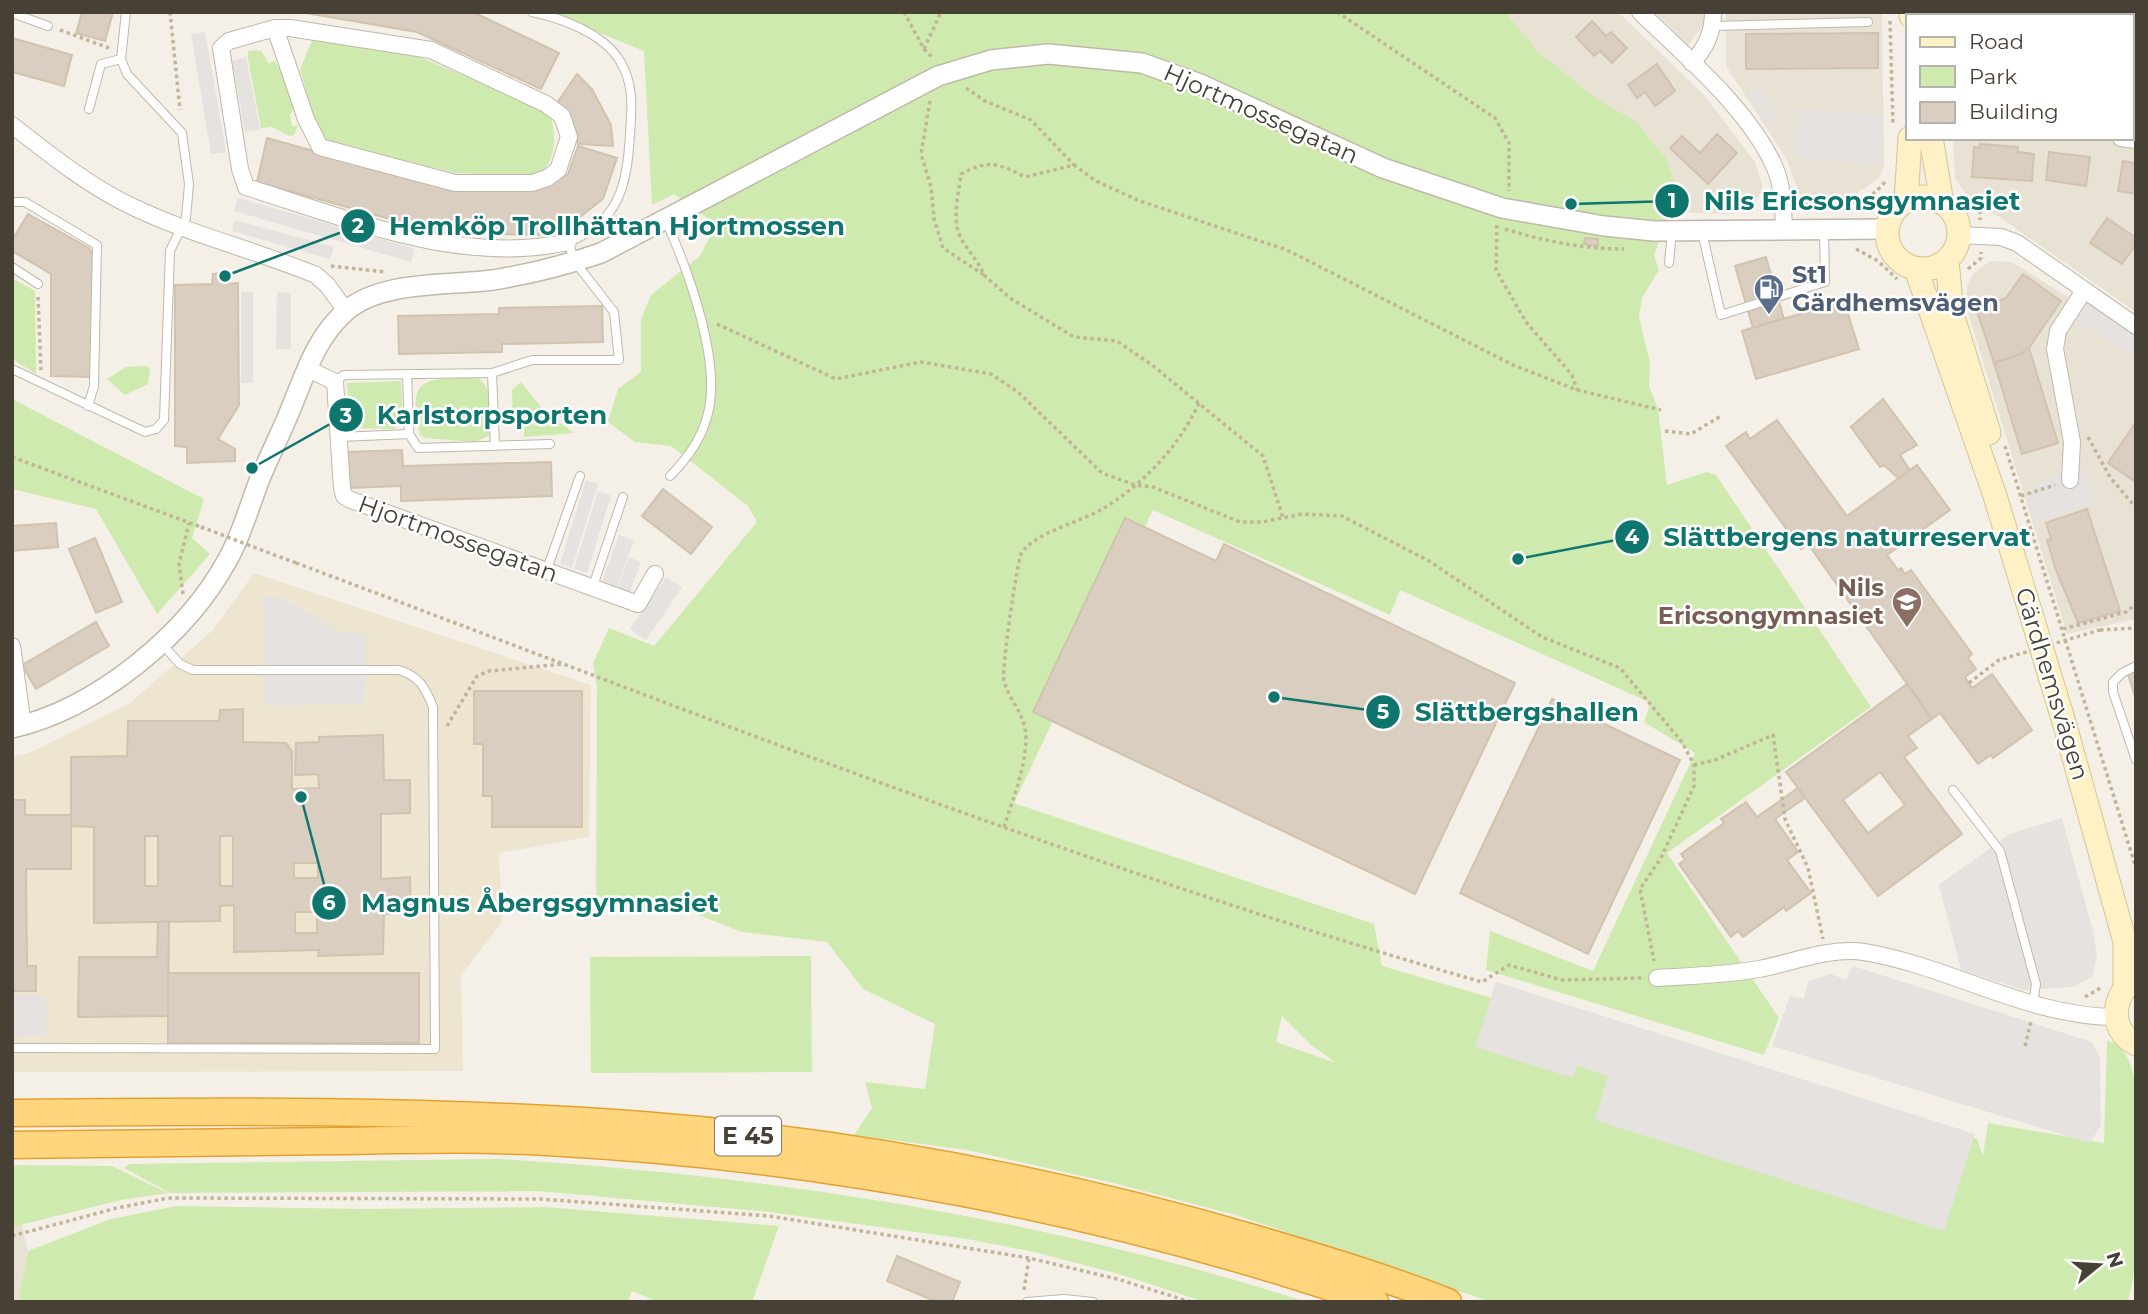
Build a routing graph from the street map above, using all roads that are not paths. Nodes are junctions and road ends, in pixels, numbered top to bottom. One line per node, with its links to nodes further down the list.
1 (126, 12): 9 (lane)
2 (532, 12): 26 (lane)
3 (1640, 12): 10 (street)
4 (12, 13): 7 (lane)
5 (1713, 19): 6 (lane); 10 (street)
6 (1868, 22)
7 (48, 26)
8 (275, 28): 8 (street); 26 (street)
9 (120, 55): 11 (lane); 20 (lane)
10 (1692, 63): 19 (street)
11 (89, 109)
12 (13, 128): 20 (street)
13 (1901, 133): 16 (main road)
14 (1932, 140): 15 (main road)
15 (1952, 200): 16 (main road); 24 (main road)
16 (1906, 201): 22 (main road)
17 (13, 203): 41 (lane)
18 (666, 221): 23 (street, Hjortmossegatan); 27 (street, Hjortmossegatan); 47 (lane)
19 (1784, 227): 21 (street, Hjortmossegatan); 25 (street, Hjortmossegatan)
20 (182, 228): 34 (street); 41 (lane)
21 (1702, 229): 23 (street, Hjortmossegatan); 25 (lane)
22 (1888, 229): 25 (street, Hjortmossegatan); 31 (main road, Gärdhemsvägen)
23 (1672, 230): 28 (lane)
24 (1970, 235): 29 (main road); 33 (street)
25 (1824, 237)
26 (568, 242): 27 (lane)
27 (575, 262): 34 (street, Hjortmossegatan); 38 (lane)
28 (1668, 263)
29 (1956, 266): 31 (main road); 59 (main road, Gärdhemsvägen)
30 (12, 267): 32 (lane)
31 (1916, 268): 61 (main road, Gärdhemsvägen)
32 (38, 285)
33 (2083, 292): 35 (street); 48 (street)
34 (346, 311): 36 (street)
35 (2136, 326)
36 (306, 368): 40 (street); 53 (street)
37 (12, 369): 41 (lane)
38 (492, 373): 39 (lane); 45 (lane)
39 (407, 374): 40 (lane); 42 (lane)
40 (335, 382): 43 (street, Hjortmossegatan)
41 (88, 406)
42 (409, 434): 43 (lane); 45 (lane)
43 (339, 438): 50 (street, Hjortmossegatan)
44 (551, 444): 45 (lane)
45 (495, 446)
46 (580, 476): 50 (lane)
47 (670, 476)
48 (2070, 480)
49 (623, 497): 52 (lane)
50 (546, 572): 52 (street, Hjortmossegatan)
51 (655, 574): 52 (street, Hjortmossegatan)
52 (592, 589)
53 (161, 643): 56 (street); 65 (lane)
54 (12, 646): 56 (street)
55 (2136, 666): 57 (lane)
56 (18, 727)
57 (2136, 760)
58 (1953, 790): 62 (lane)
59 (2136, 923)
60 (1657, 978): 62 (street)
61 (2122, 981): 63 (main road, Gärdhemsvägen)
62 (2033, 1005): 63 (street)
63 (2116, 1017): 64 (main road)
64 (2136, 1044)
65 (12, 1048)
66 (12, 1113): 71 (highway, E 45)
67 (12, 1145): 70 (highway, E 45)
68 (1025, 1302): 69 (lane)
69 (1093, 1302)
70 (1375, 1302)
71 (1448, 1302)

